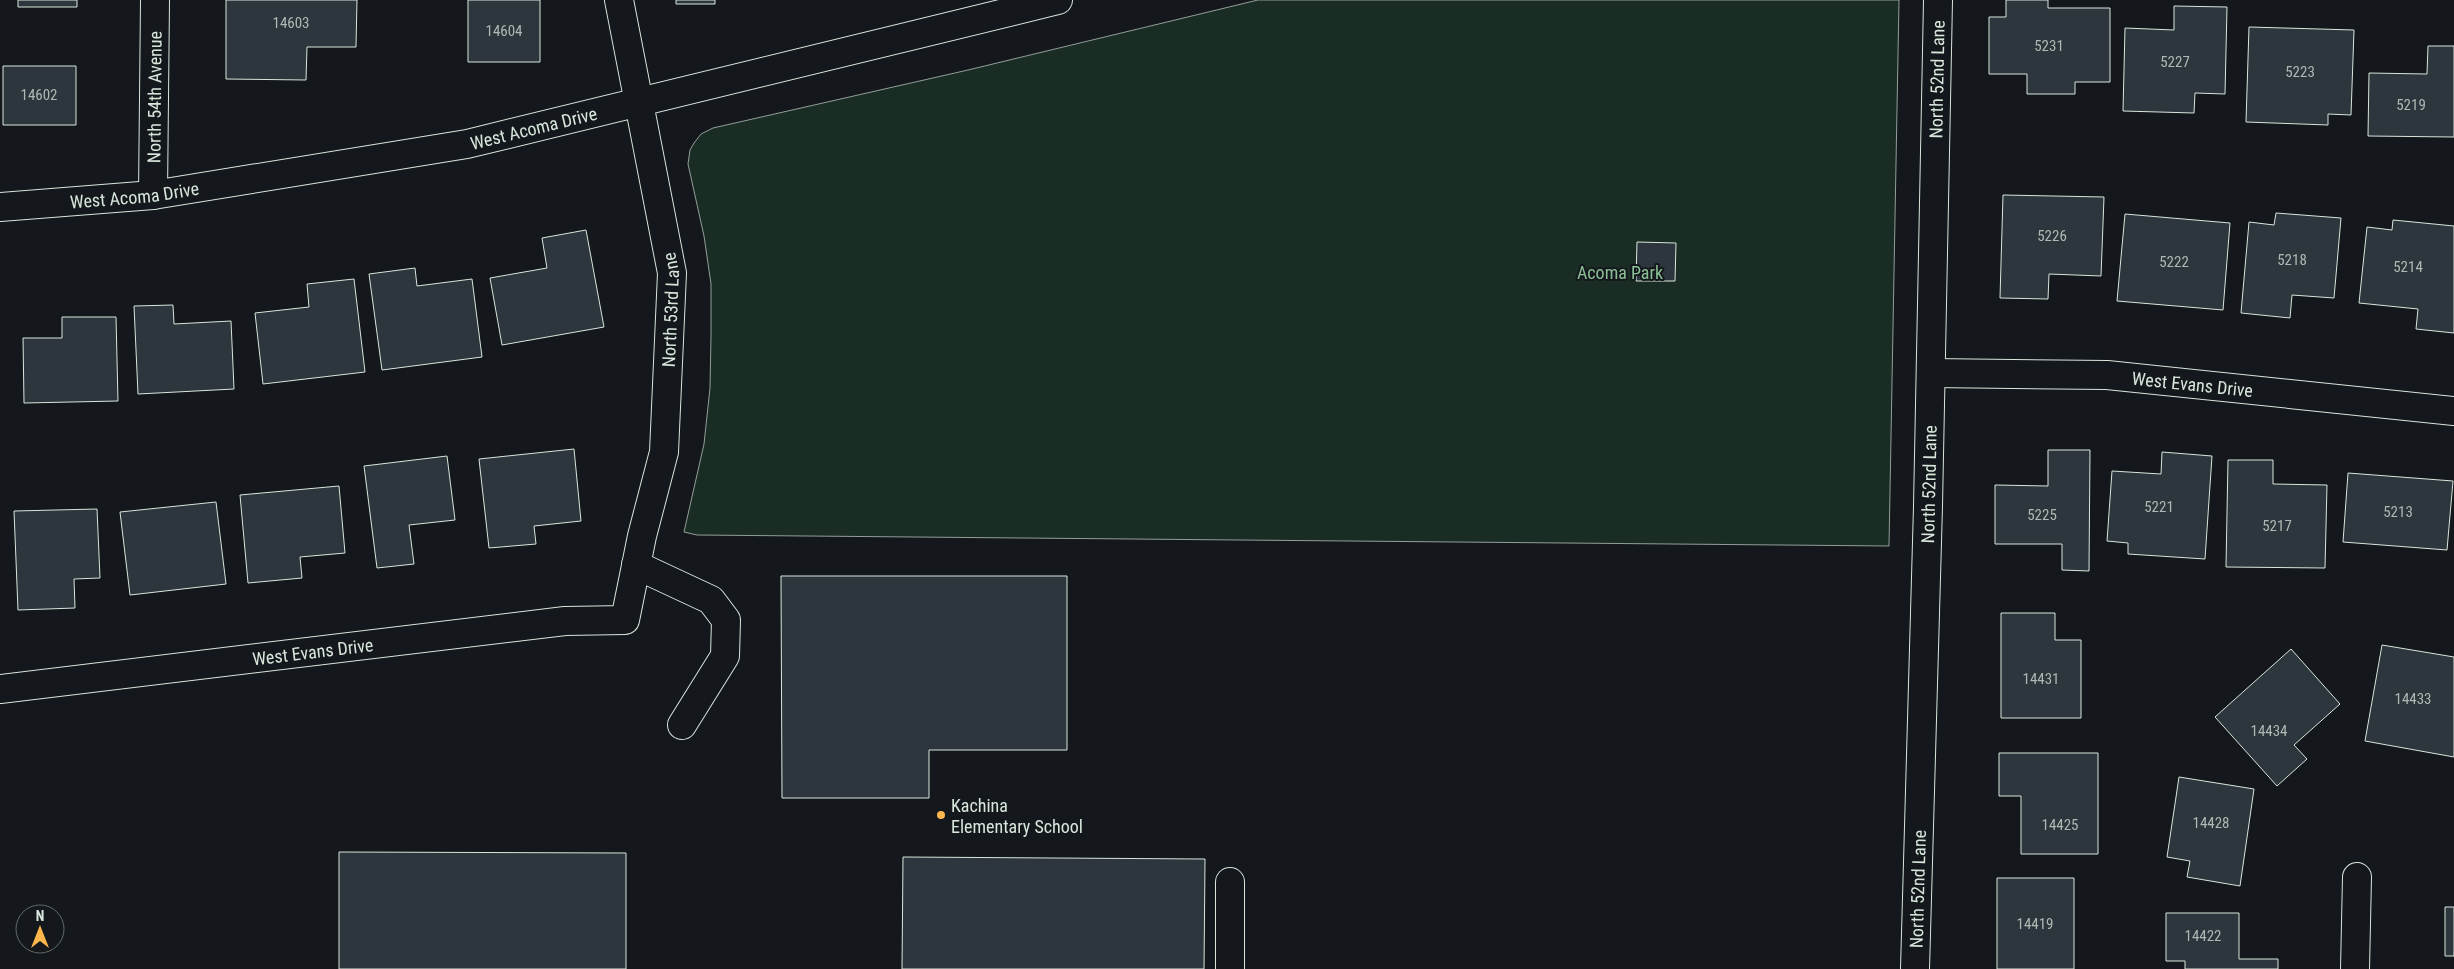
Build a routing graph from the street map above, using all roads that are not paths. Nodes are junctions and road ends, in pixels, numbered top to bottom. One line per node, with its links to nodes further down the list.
1 (155, 0): 6 (street, North 54th Avenue)
2 (619, 0): 5 (street, North 53rd Lane)
3 (1058, 0): 5 (street, West Acoma Drive)
4 (1938, 0): 8 (street, North 52nd Lane)
5 (639, 102): 6 (street, West Acoma Drive); 10 (street, North 53rd Lane)
6 (153, 195): 7 (street, West Acoma Drive)
7 (0, 207)
8 (1931, 373): 9 (street, West Evans Drive); 17 (street, North 52nd Lane)
9 (2454, 411)
10 (636, 565): 11 (street, North 53rd Lane); 13 (street)
11 (625, 620): 12 (street, West Evans Drive)
12 (0, 689)
13 (682, 725)
14 (2357, 877): 18 (street)
15 (1230, 882): 16 (street)
16 (1230, 969)
17 (1915, 969)
18 (2355, 969)

